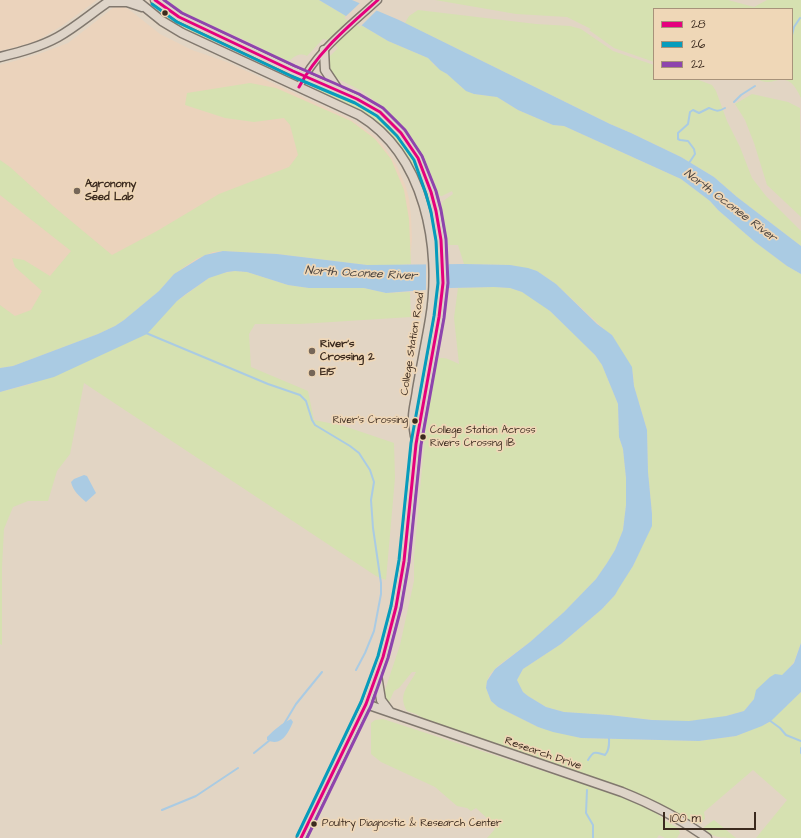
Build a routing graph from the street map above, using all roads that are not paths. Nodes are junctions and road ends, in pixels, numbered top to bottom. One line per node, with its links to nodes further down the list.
1 (136, 0): 5 (main road, College Station Road)
2 (154, 0): 8 (main road, College Station Road)
3 (378, 0): 6 (street)
4 (108, 1): 5 (main road); 7 (main road)
5 (144, 8): 9 (main road, College Station Road)
6 (324, 50): 8 (street); 10 (main road)
7 (0, 58)
8 (305, 76): 9 (street); 10 (main road, College Station Road)
9 (299, 87): 11 (main road, College Station Road)
10 (340, 91): 11 (main road, College Station Road)
11 (435, 317): 12 (main road, College Station Road)
12 (377, 674): 13 (main road, College Station Road); 14 (main road)
13 (366, 704): 14 (main road, Research Drive); 15 (main road, College Station Road)
14 (390, 713): 16 (main road, Research Drive)
15 (301, 838)
16 (707, 838)

